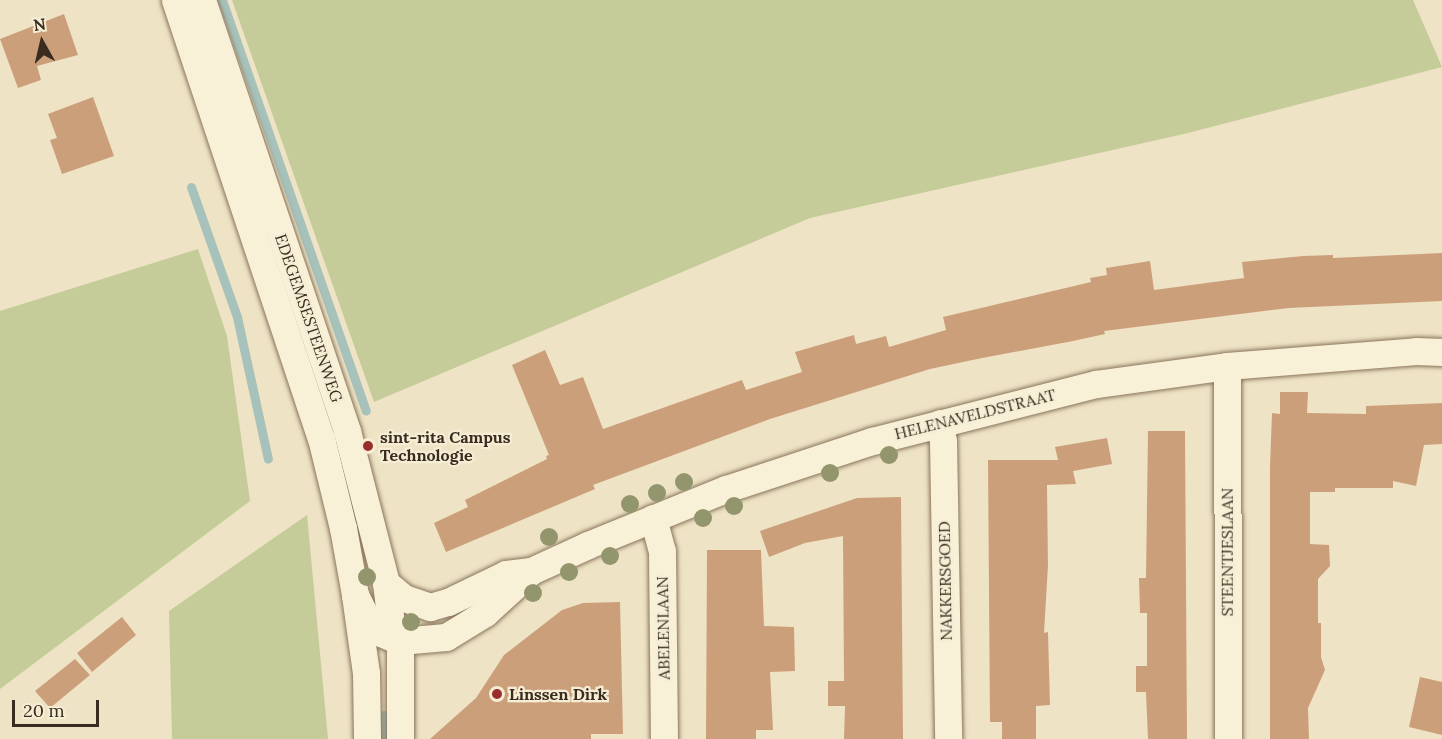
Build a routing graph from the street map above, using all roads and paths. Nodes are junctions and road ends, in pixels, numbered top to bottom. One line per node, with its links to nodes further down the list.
1 (175, 0): 7 (street, EDEGEMSESTEENWEG)
2 (202, 0): 6 (street, EDEGEMSESTEENWEG)
3 (1442, 352): 4 (street, HELENAVELDSTRAAT)
4 (1227, 366): 5 (street, HELENAVELDSTRAAT); 17 (street, STEENTJESLAAN)
5 (939, 423): 8 (street, HELENAVELDSTRAAT); 16 (street, NAKKERSGOED)
6 (358, 476): 7 (street); 10 (street, EDEGEMSESTEENWEG)
7 (333, 486): 11 (street, EDEGEMSESTEENWEG)
8 (653, 518): 9 (street, HELENAVELDSTRAAT); 15 (street, ABELENLAAN)
9 (531, 571): 10 (street, HELENAVELDSTRAAT); 12 (street, HELENAVELDSTRAAT)
10 (386, 583): 12 (street, EDEGEMSESTEENWEG)
11 (355, 595): 12 (street, EDEGEMSESTEENWEG); 13 (street, EDEGEMSESTEENWEG)
12 (400, 641): 14 (street, EDEGEMSESTEENWEG)
13 (367, 739)
14 (400, 739)
15 (664, 739)
16 (948, 739)
17 (1228, 739)

